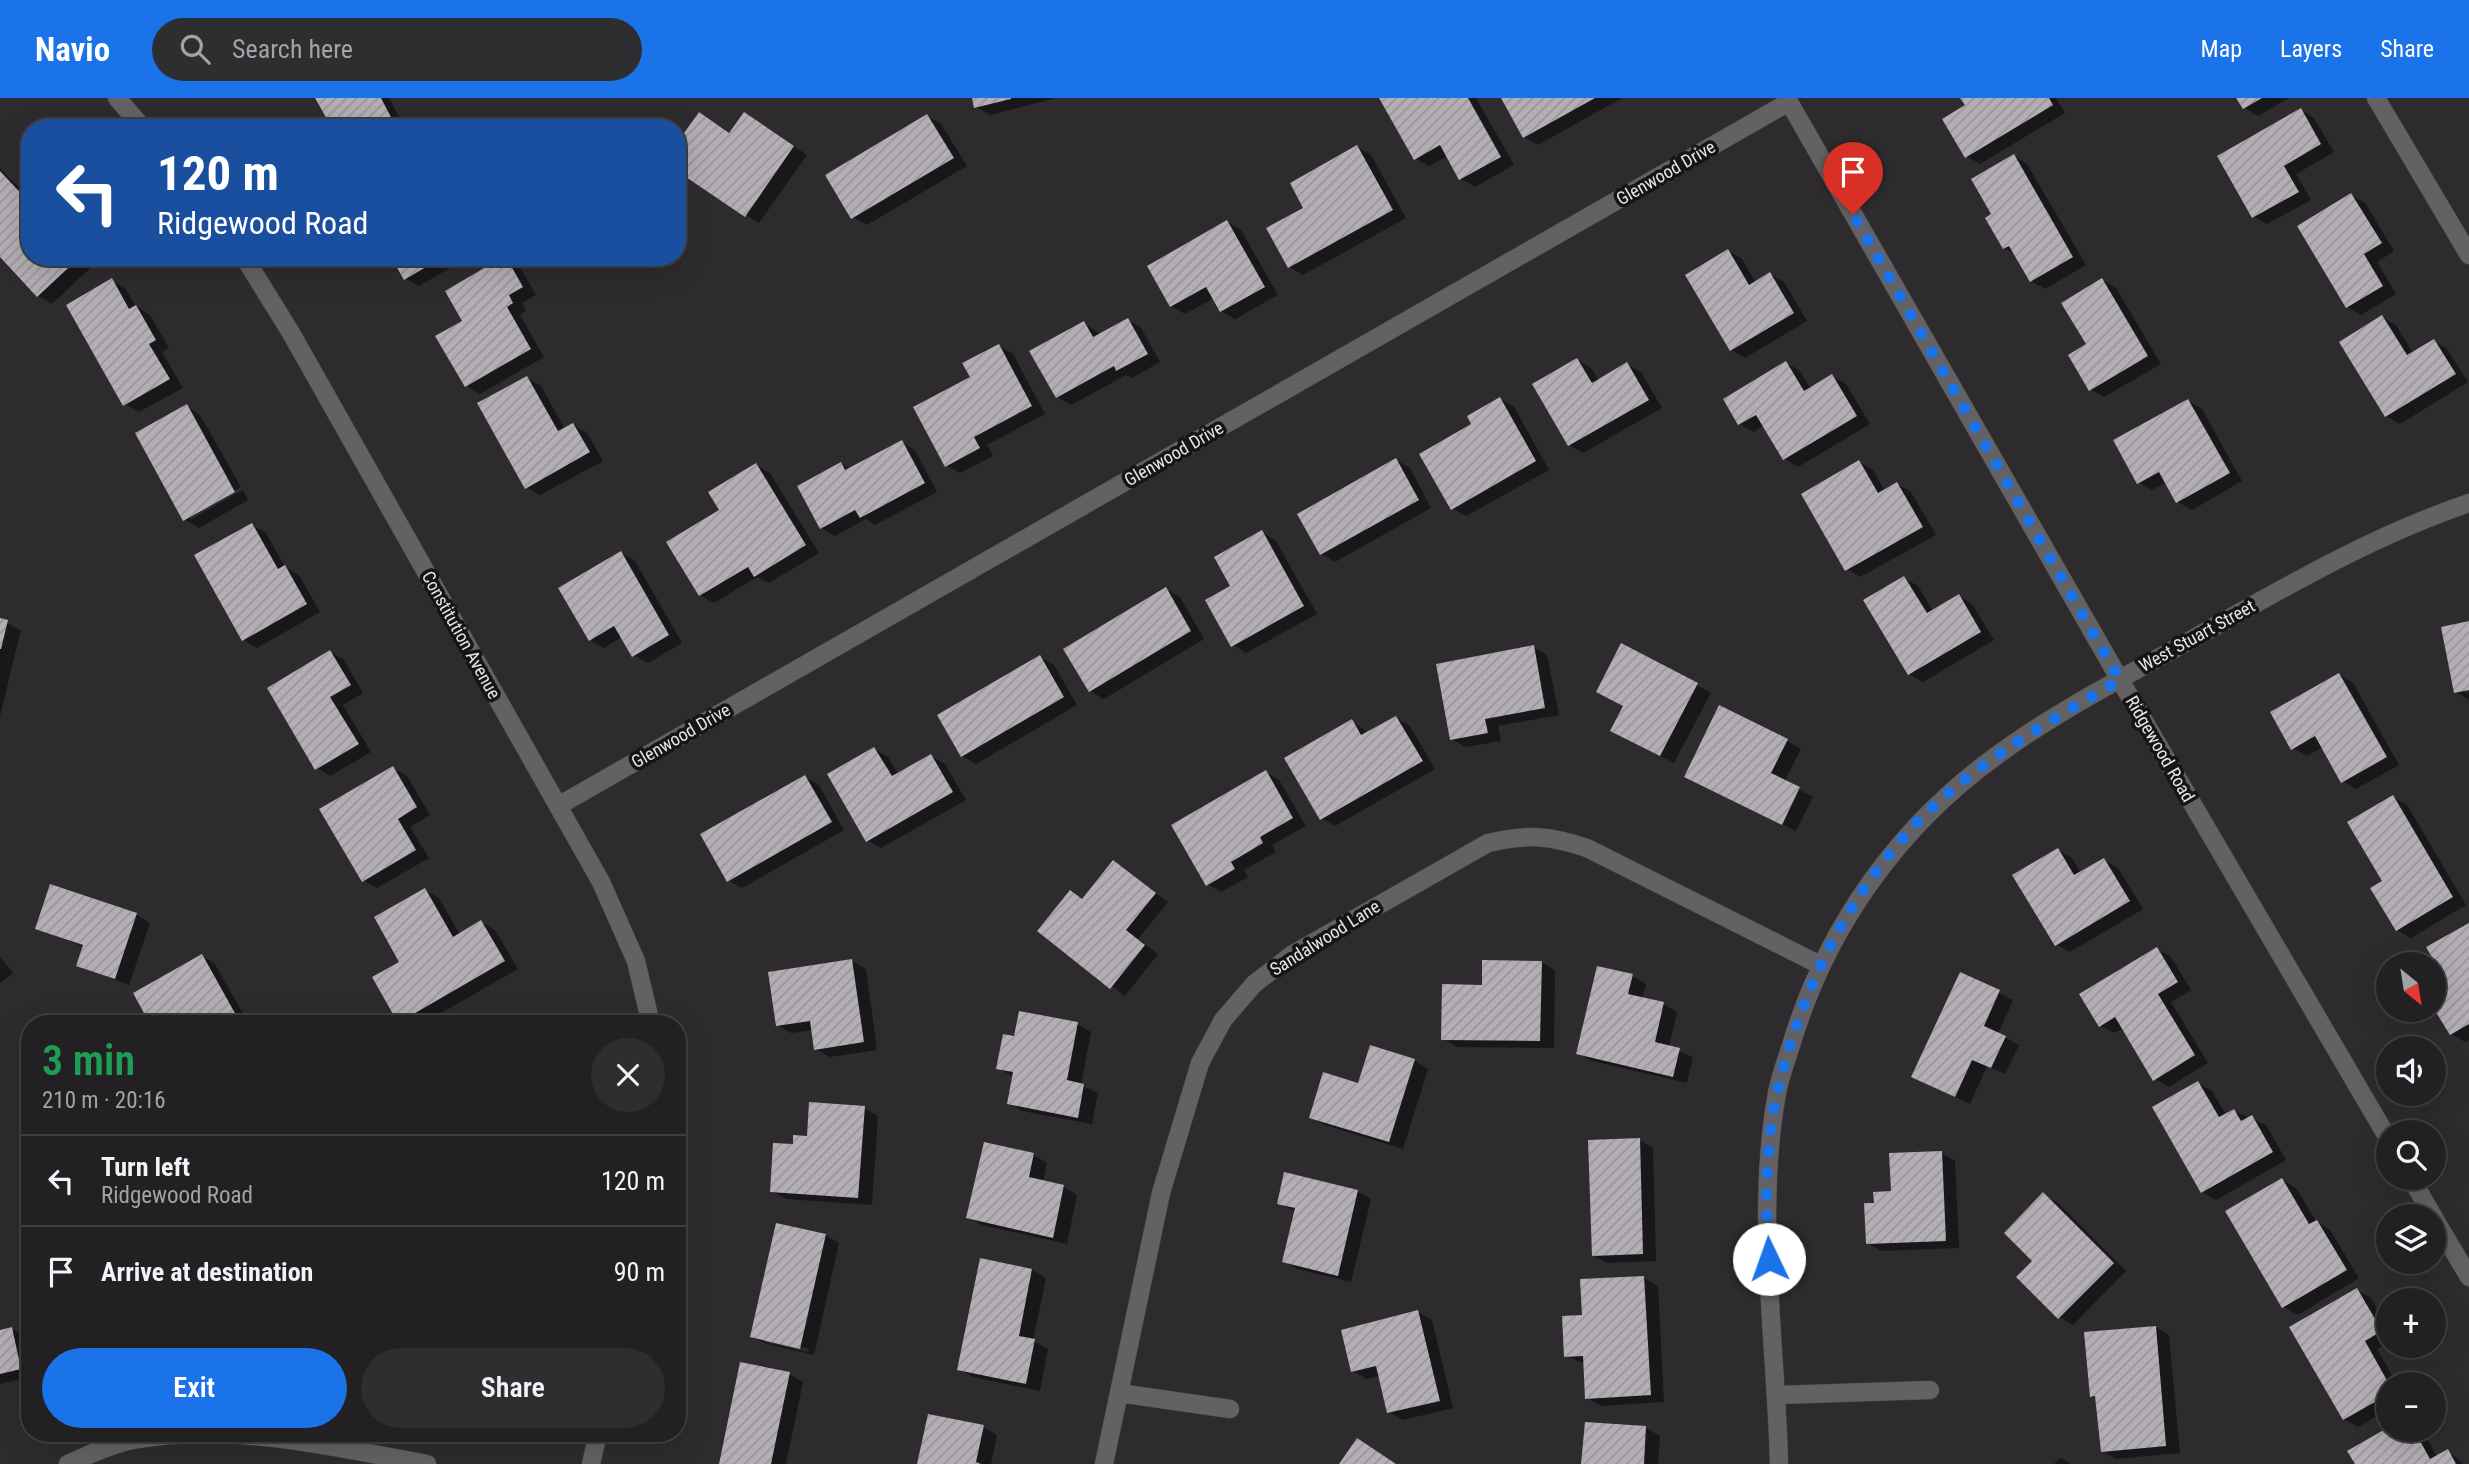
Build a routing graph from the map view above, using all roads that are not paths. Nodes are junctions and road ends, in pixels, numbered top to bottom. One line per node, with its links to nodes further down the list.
1 (117, 98): 4 (street)
2 (2376, 98): 5 (street)
3 (1789, 102): 8 (street, Ridgewood Road); 9 (street, Glenwood Drive)
4 (135, 119)
5 (2469, 255)
6 (250, 266): 9 (street, Constitution Avenue)
7 (2469, 503): 8 (street, West Stuart Street)
8 (2120, 680): 10 (street, West Stuart Street); 12 (street, Ridgewood Road)
9 (558, 806): 11 (street, Constitution Avenue)
10 (1820, 965): 16 (street, Sandalwood Lane); 17 (street, West Stuart Street)
11 (649, 1015)
12 (2377, 1120)
13 (2446, 1238): 14 (street)
14 (2469, 1277)
15 (1930, 1390): 17 (street)
16 (1119, 1393): 18 (street); 25 (street, Sandalwood Lane)
17 (1777, 1395): 26 (street, West Stuart Street)
18 (1230, 1409)
19 (119, 1442): 22 (street)
20 (300, 1442): 23 (street)
21 (596, 1442): 24 (street)
22 (68, 1464)
23 (427, 1464)
24 (591, 1464)
25 (1104, 1464)
26 (1779, 1464)

